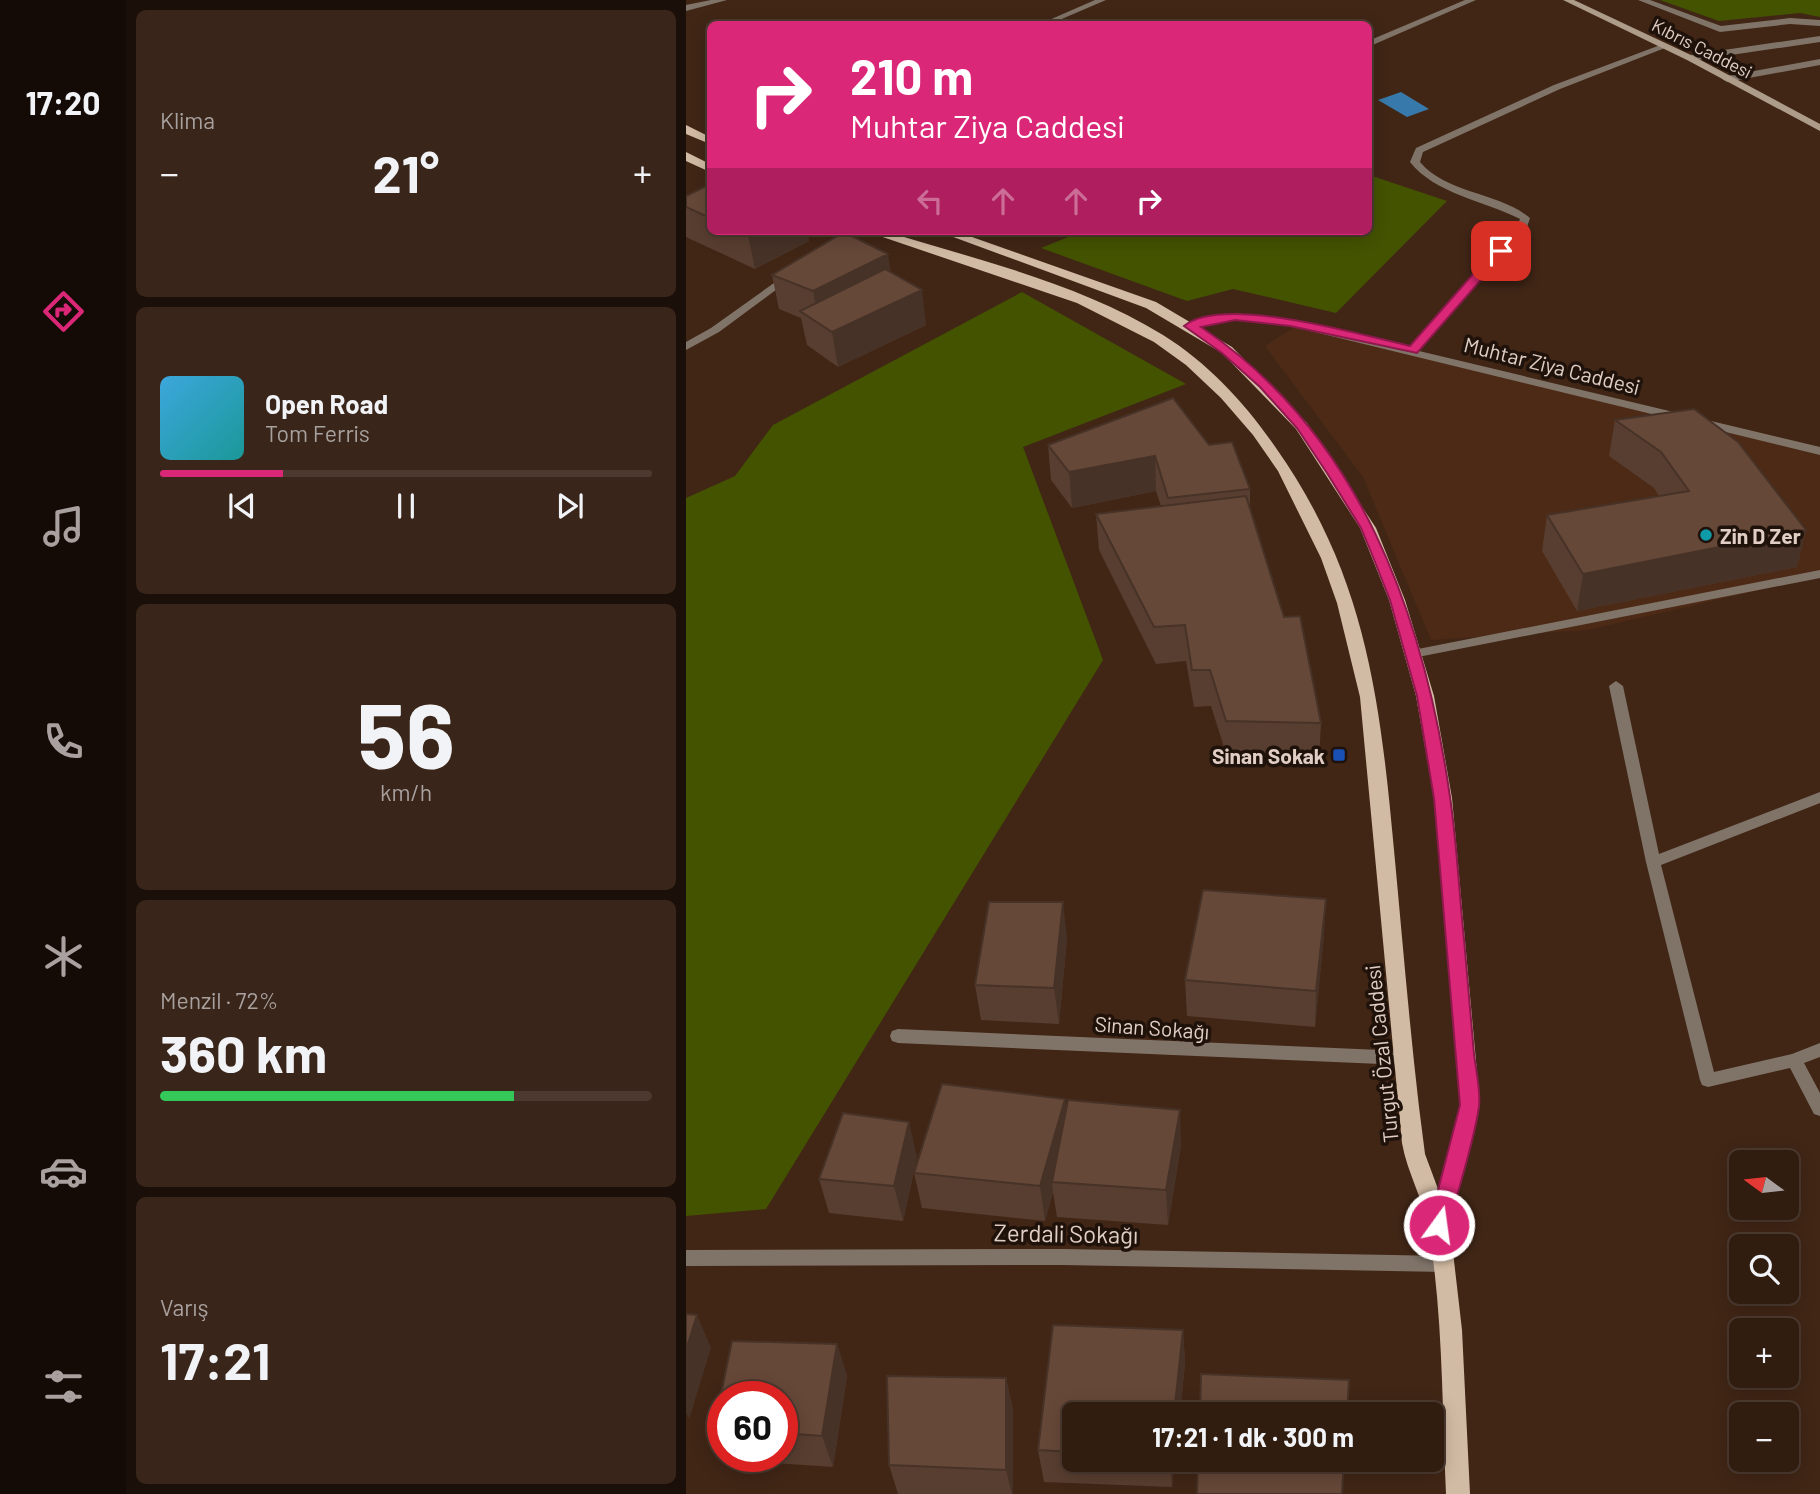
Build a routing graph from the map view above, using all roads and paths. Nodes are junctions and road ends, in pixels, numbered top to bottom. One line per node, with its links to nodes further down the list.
1 (723, 0): 6 (street)
2 (1102, 0): 7 (street)
3 (1472, 0): 10 (street)
4 (1567, 0): 11 (street, Kıbrıs Caddesi)
5 (1642, 0): 8 (street)
6 (686, 8)
7 (1051, 21)
8 (1820, 23)
9 (1820, 39): 12 (street)
10 (1372, 42)
11 (1665, 46): 12 (street, Kıbrıs Caddesi); 28 (street)
12 (1690, 58): 14 (street, Kıbrıs Caddesi)
13 (1820, 62): 14 (street)
14 (1727, 79): 15 (street, Kıbrıs Caddesi)
15 (1820, 128)
16 (686, 129): 17 (main road)
17 (707, 140)
18 (686, 156): 19 (main road)
19 (707, 166)
20 (850, 235): 23 (street)
21 (883, 235): 26 (main road, Turgut Özal Caddesi)
22 (955, 235): 25 (main road)
23 (825, 251)
24 (794, 271): 27 (street)
25 (1190, 326): 26 (main road); 28 (street, Muhtar Ziya Caddesi); 31 (main road)
26 (1155, 336): 37 (main road, Turgut Özal Caddesi)
27 (686, 347)
28 (1413, 351): 29 (street, Muhtar Ziya Caddesi)
29 (1820, 452)
30 (1820, 574): 31 (street)
31 (1413, 654): 40 (main road)
32 (1616, 686): 34 (street)
33 (1820, 797): 34 (street)
34 (1653, 862): 38 (street)
35 (898, 1036): 37 (street, Sinan Sokağı)
36 (1820, 1050): 38 (street)
37 (1404, 1058): 40 (main road, Turgut Özal Caddesi)
38 (1794, 1060): 39 (street)
39 (1820, 1109)
40 (1439, 1225): 42 (main road)
41 (686, 1258): 42 (street, Zerdali Sokağı)
42 (1445, 1264): 43 (main road)
43 (1458, 1494)

